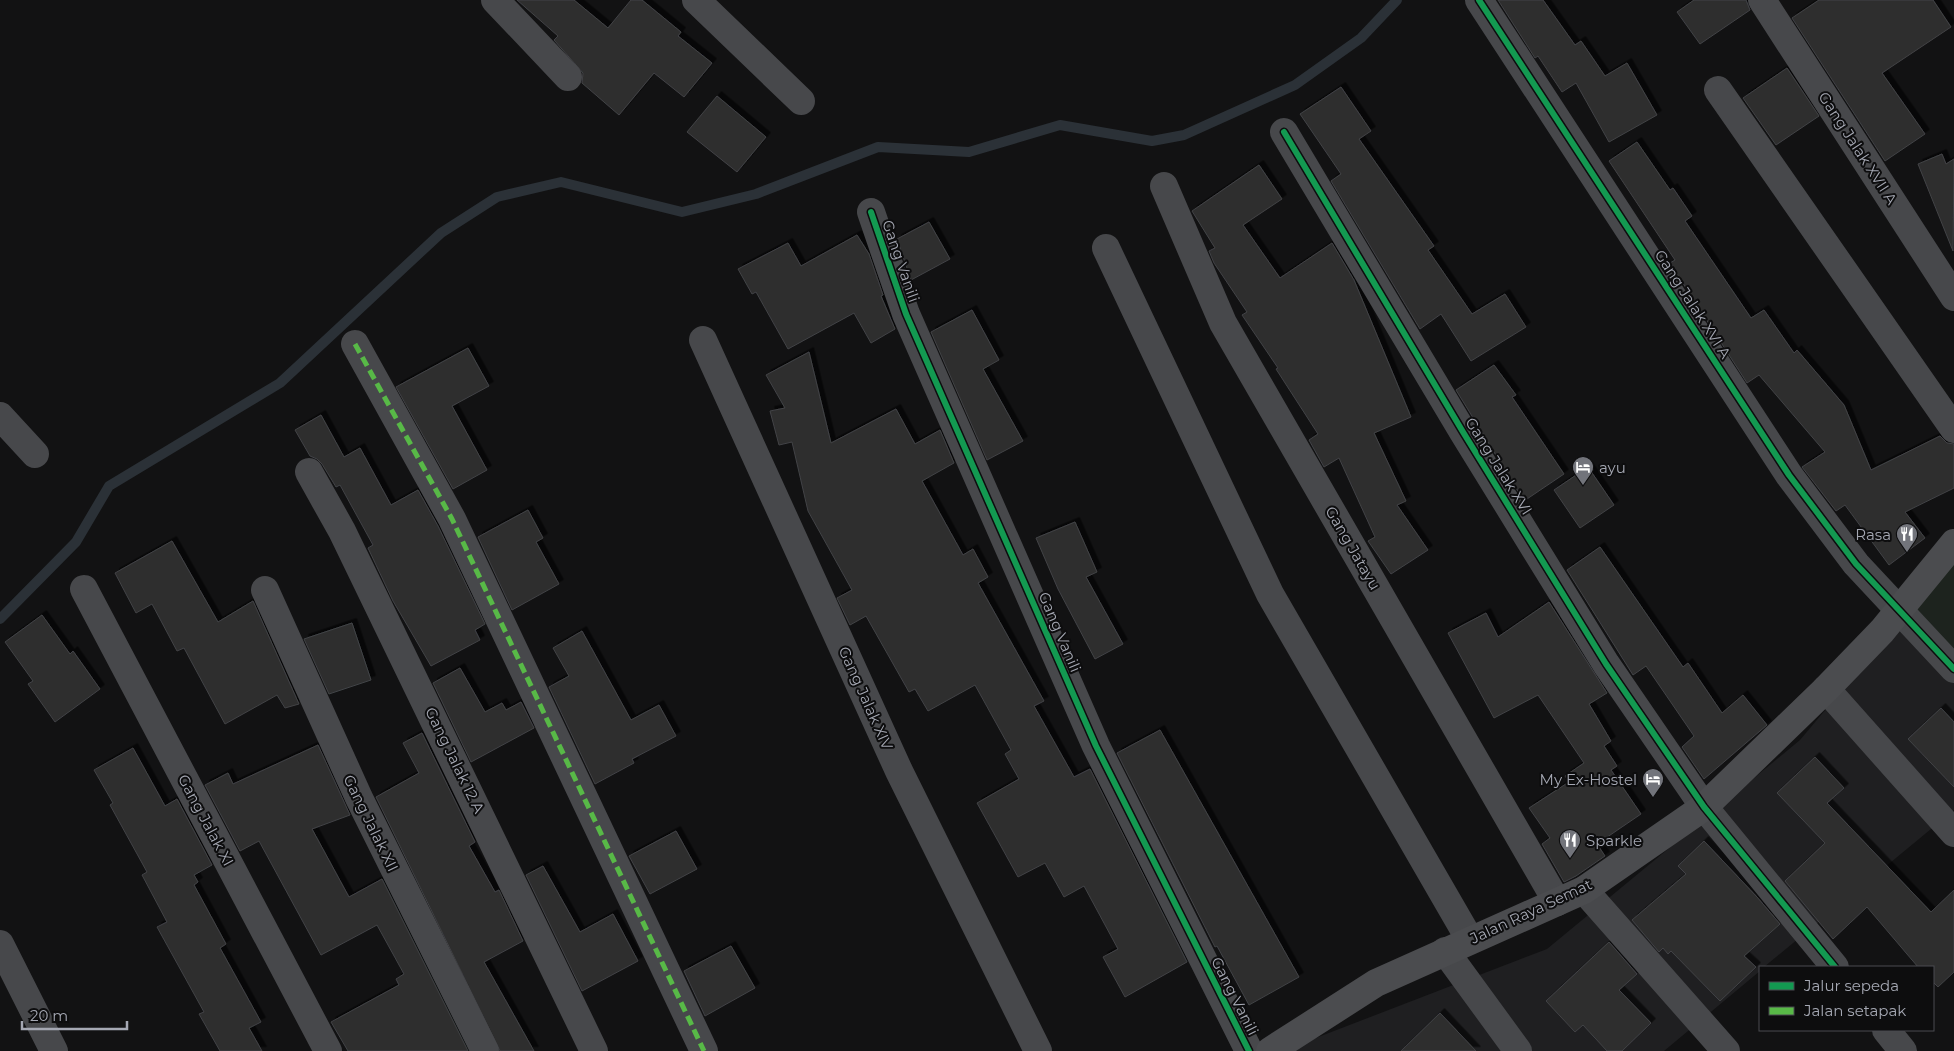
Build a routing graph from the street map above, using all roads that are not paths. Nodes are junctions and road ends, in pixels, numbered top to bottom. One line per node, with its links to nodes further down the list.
1 (495, 0): 5 (street)
2 (696, 0): 7 (street)
3 (1479, 0): 22 (street, Gang Jalak XVI A)
4 (1762, 0): 12 (street, Gang Jalak XVII A)
5 (568, 78)
6 (1718, 90): 16 (street)
7 (801, 101)
8 (1284, 132): 25 (street, Gang Jalak XVI)
9 (1164, 186): 28 (street, Gang Jatayu)
10 (871, 212): 41 (street, Gang Vanili)
11 (1106, 248): 29 (street)
12 (1954, 297)
13 (703, 340): 40 (street, Gang Jalak XIV)
14 (355, 344): 39 (street)
15 (0, 416): 17 (street)
16 (1954, 428)
17 (35, 454)
18 (309, 472): 38 (street, Gang Jalak 12 A)
19 (1954, 543): 22 (street, Jalan Raya Semat)
20 (84, 589): 36 (street, Gang Jalak XI)
21 (265, 590): 37 (street, Gang Jalak XII)
22 (1899, 612): 23 (street, Gang Jalak XVI A); 24 (street, Jalan Raya Semat)
23 (1954, 669)
24 (1826, 689): 25 (street, Jalan Raya Semat); 26 (street)
25 (1704, 807): 27 (street, Jalan Raya Semat); 32 (street, Gang Jalak XVI)
26 (1954, 834)
27 (1584, 890): 28 (street, Jalan Raya Semat); 43 (street)
28 (1557, 902): 29 (street, Jalan Raya Semat)
29 (1470, 940): 31 (street, Jalan Raya Semat)
30 (0, 944): 35 (street)
31 (1445, 952): 34 (street, Jalan Raya Semat); 42 (street)
32 (1834, 966)
33 (1887, 1031): 44 (street)
34 (1282, 1048)
35 (54, 1051)
36 (328, 1051)
37 (485, 1051)
38 (594, 1051)
39 (704, 1051)
40 (1038, 1051)
41 (1249, 1051)
42 (1518, 1051)
43 (1726, 1051)
44 (1903, 1051)

